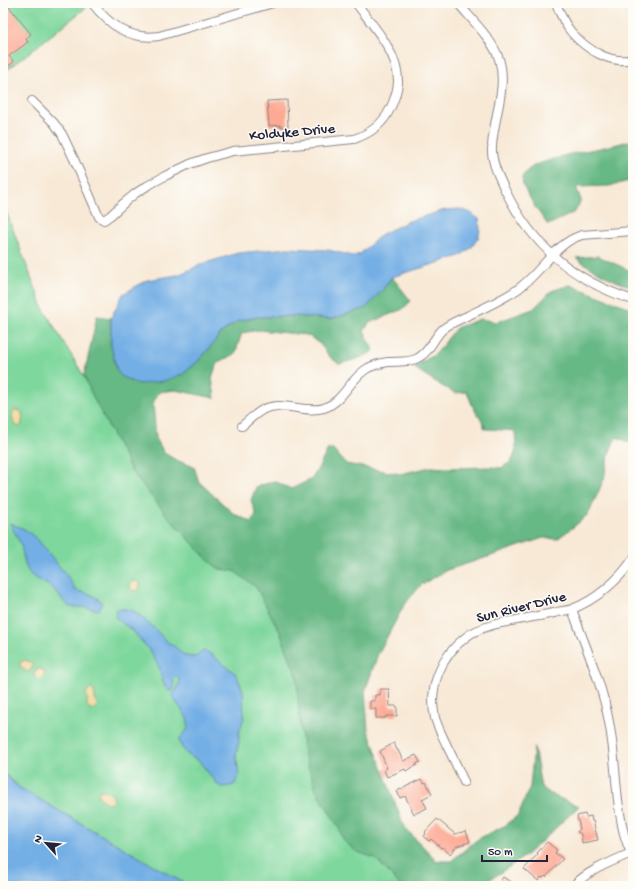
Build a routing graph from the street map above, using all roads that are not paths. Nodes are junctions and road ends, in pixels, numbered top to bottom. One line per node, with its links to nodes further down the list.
1 (92, 3): 2 (street)
2 (273, 3)
3 (356, 3): 7 (street, Koldyke Drive)
4 (458, 3): 9 (street)
5 (556, 3): 6 (street)
6 (633, 59)
7 (32, 101)
8 (633, 231): 9 (street)
9 (552, 255): 10 (street); 11 (street)
10 (633, 300)
11 (242, 426)
12 (633, 559): 13 (street, Sun River Drive)
13 (572, 609): 14 (street, Sun River Drive); 15 (street)
14 (464, 782)
15 (632, 855): 16 (street)
16 (573, 886)

